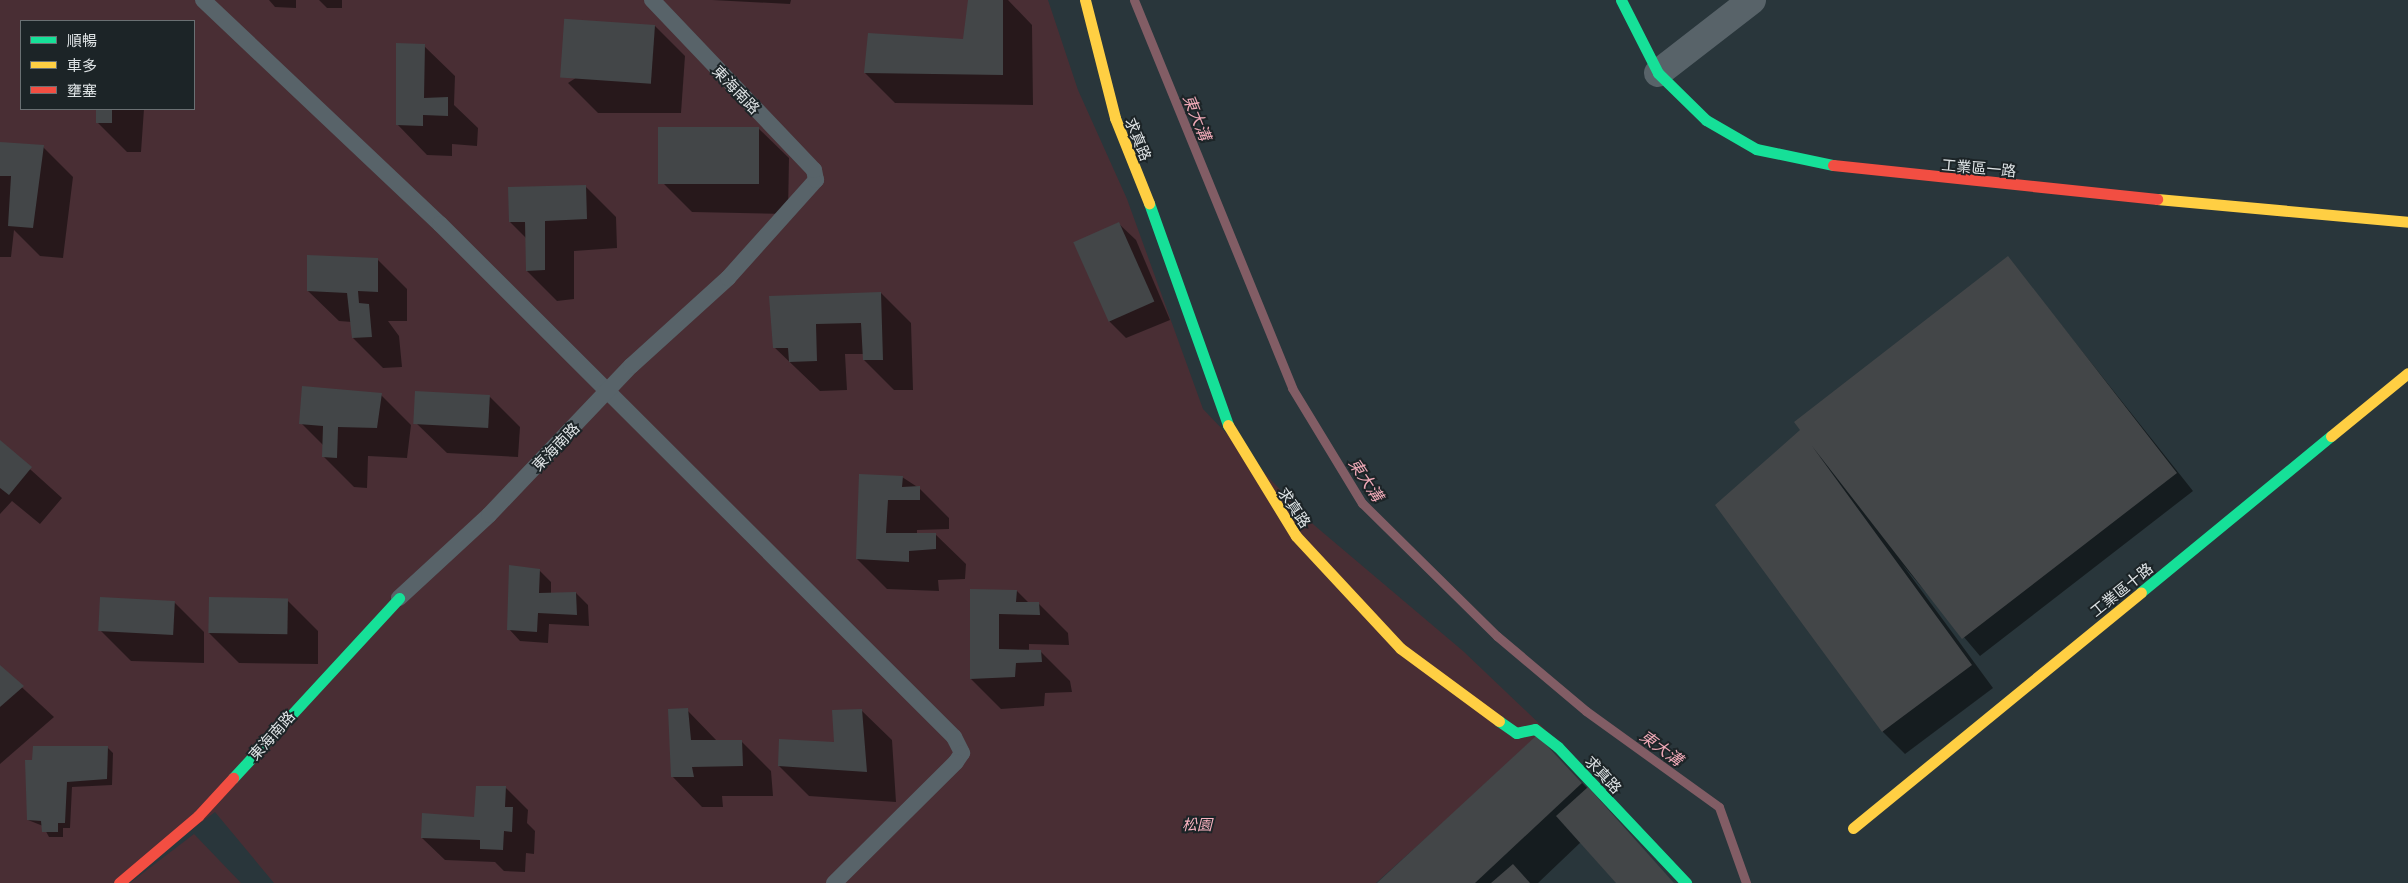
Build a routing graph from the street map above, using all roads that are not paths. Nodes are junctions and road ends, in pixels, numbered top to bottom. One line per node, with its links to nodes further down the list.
1 (203, 0): 9 (lane)
2 (652, 0): 9 (lane, 東海南路)
3 (1085, 0): 14 (street, 求真路)
4 (1621, 0): 6 (street, 工業區一路)
5 (1752, 0): 6 (street)
6 (1658, 73): 7 (street, 工業區一路)
7 (2408, 222)
8 (2408, 373): 11 (street, 工業區十路)
9 (607, 394): 10 (lane, 東海南路); 13 (lane)
10 (400, 598): 12 (street, 東海南路)
11 (1853, 828)
12 (119, 883)
13 (834, 883)
14 (1686, 883)

